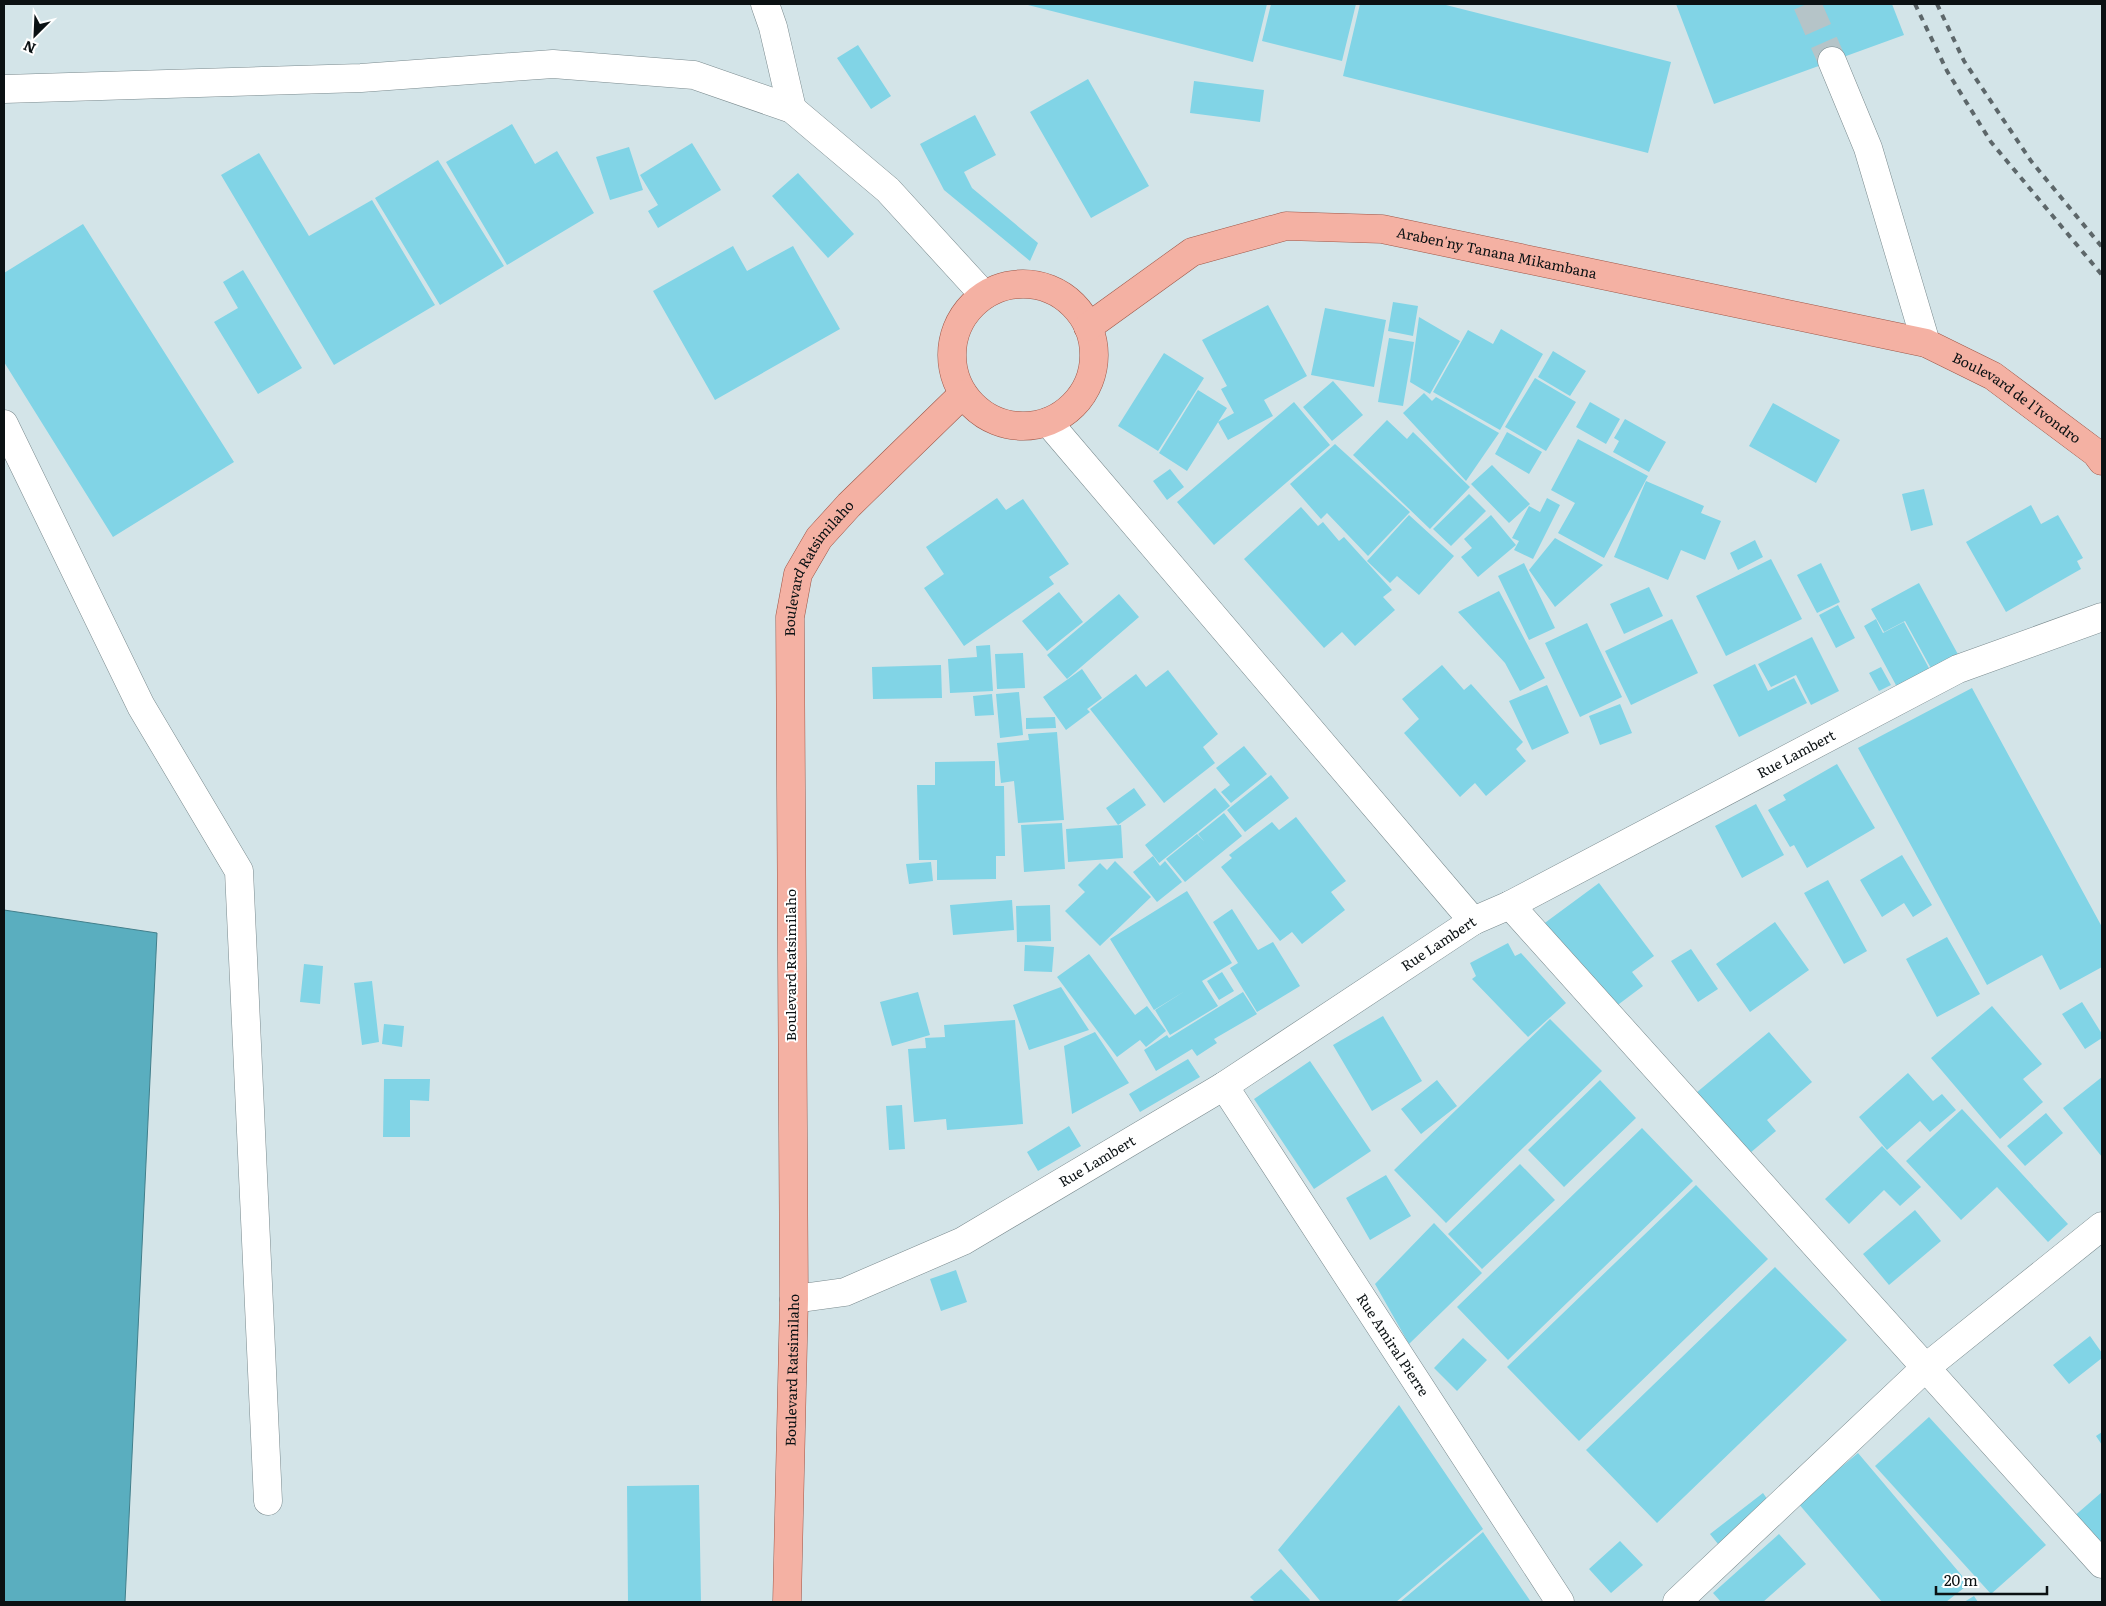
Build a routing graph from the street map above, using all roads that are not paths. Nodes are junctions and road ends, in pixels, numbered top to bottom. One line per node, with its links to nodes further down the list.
1 (765, 4): 4 (street)
2 (1832, 61): 7 (street)
3 (4, 89): 4 (street)
4 (792, 109): 5 (street)
5 (984, 295): 6 (main road); 8 (main road)
6 (1088, 327): 7 (main road, Araben'ny Tanana Mikambana); 9 (main road)
7 (1926, 343): 11 (main road, Boulevard de l'Ivondro)
8 (963, 394): 9 (main road); 17 (main road, Boulevard Ratsimilaho)
9 (1048, 422): 14 (street)
10 (4, 424): 19 (street)
11 (2102, 461)
12 (2102, 617): 13 (street, Rue Lambert)
13 (1510, 905): 14 (street, Rue Lambert); 18 (street)
14 (1473, 921): 15 (street, Rue Lambert)
15 (1224, 1086): 17 (street, Rue Lambert); 22 (street, Rue Amiral Pierre)
16 (2102, 1226): 18 (street)
17 (794, 1299): 21 (main road, Boulevard Ratsimilaho)
18 (1924, 1369): 20 (street); 23 (street)
19 (268, 1501)
20 (2102, 1564)
21 (787, 1602)
22 (1560, 1602)
23 (1677, 1602)

